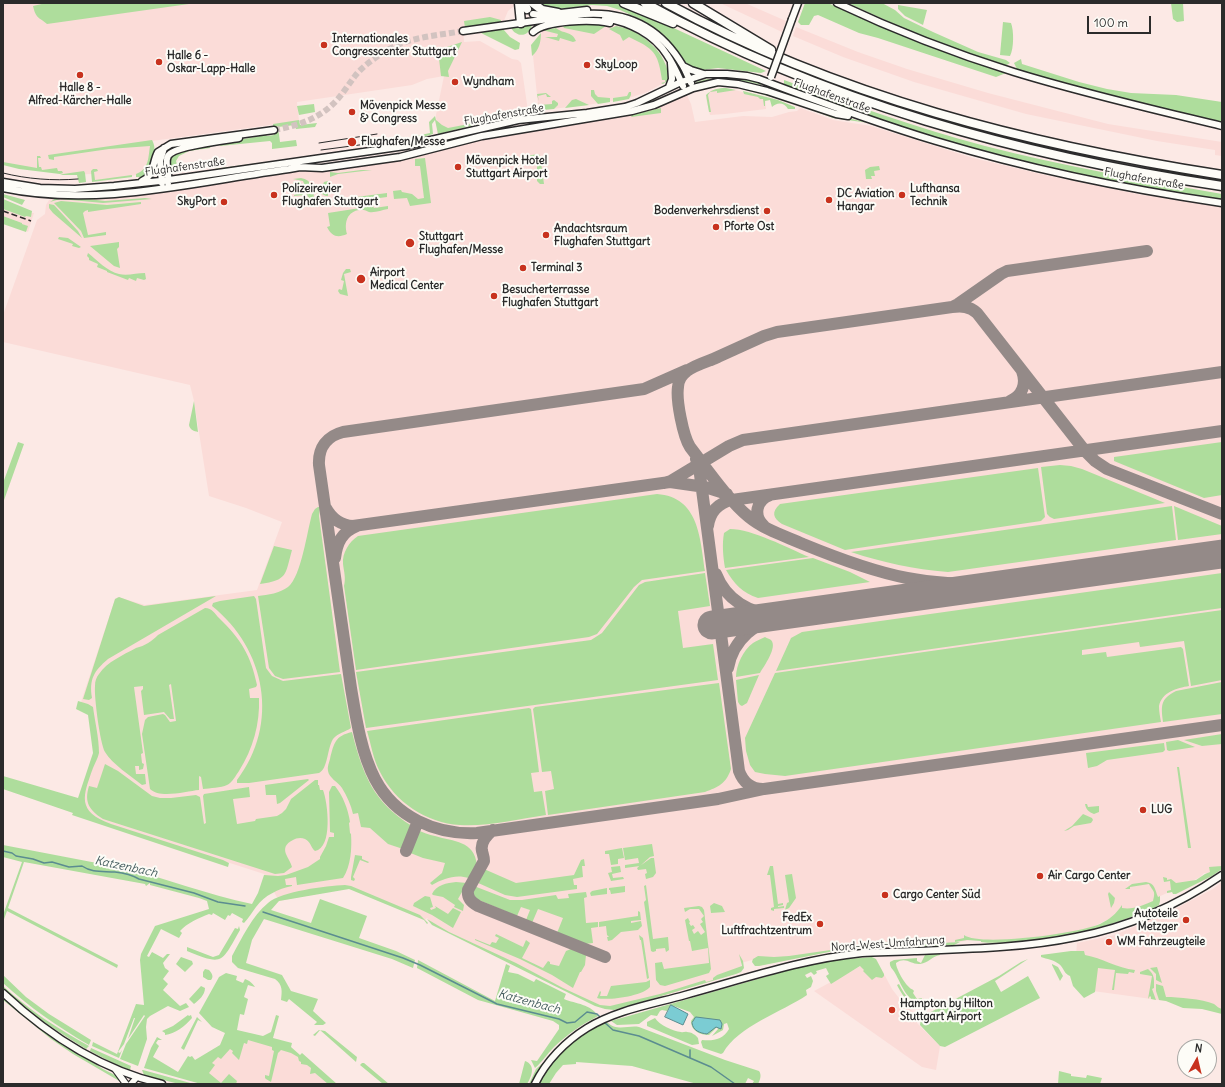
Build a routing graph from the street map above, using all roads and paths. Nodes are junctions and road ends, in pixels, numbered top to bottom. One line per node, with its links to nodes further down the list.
1 (518, 3): 13 (highway)
2 (533, 3): 10 (highway)
3 (624, 3): 14 (highway)
4 (646, 3): 14 (highway)
5 (666, 3): 18 (highway)
6 (693, 3): 18 (highway)
7 (798, 3): 23 (main road, bridge)
8 (837, 3): 30 (main road)
9 (528, 9): 10 (main road)
10 (558, 13): 12 (main road)
11 (572, 16): 12 (main road); 13 (main road); 15 (main road)
12 (636, 21): 20 (main road)
13 (521, 23): 16 (main road)
14 (684, 24): 39 (highway)
15 (637, 29): 17 (main road); 19 (main road)
16 (463, 31)
17 (533, 32)
18 (776, 56): 34 (highway)
19 (671, 62): 24 (main road); 25 (main road)
20 (683, 66): 21 (main road); 22 (main road)
21 (706, 74): 22 (main road, Flughafenstraße); 23 (main road, Flughafenstraße)
22 (689, 79): 24 (main road, Flughafenstraße); 26 (main road)
23 (770, 80): 28 (main road); 29 (main road, Flughafenstraße)
24 (681, 82): 25 (main road, Flughafenstraße); 27 (main road)
25 (669, 87): 32 (main road, Flughafenstraße)
26 (693, 88): 27 (main road, Flughafenstraße); 28 (main road, Flughafenstraße)
27 (685, 91): 33 (main road, Flughafenstraße)
28 (767, 91): 29 (main road, Flughafenstraße)
29 (879, 123): 42 (main road, Flughafenstraße)
30 (1222, 126)
31 (164, 148): 35 (main road); 36 (main road); 38 (main road)
32 (343, 155): 33 (main road); 36 (main road, Flughafenstraße)
33 (337, 166): 41 (main road, Flughafenstraße)
34 (1222, 175)
35 (162, 180): 36 (main road, Flughafenstraße); 38 (main road, Flughafenstraße); 41 (main road)
36 (169, 180): 41 (main road)
37 (3, 182): 38 (main road, Flughafenstraße)
38 (135, 184)
39 (1222, 186)
40 (3, 188): 41 (main road, Flughafenstraße)
41 (165, 188)
42 (1222, 202)
43 (1222, 875): 46 (main road, Nord-West-Umfahrung)
44 (3, 993): 45 (main road)
45 (115, 1069): 47 (main road); 49 (street)
46 (545, 1069): 52 (main road, Nord-West-Umfahrung); 53 (main road, Nord-West-Umfahrung)
47 (137, 1081): 48 (main road); 50 (street)
48 (149, 1083): 51 (main road)
49 (126, 1084)
50 (131, 1084)
51 (162, 1084)
52 (535, 1084)
53 (538, 1084)

